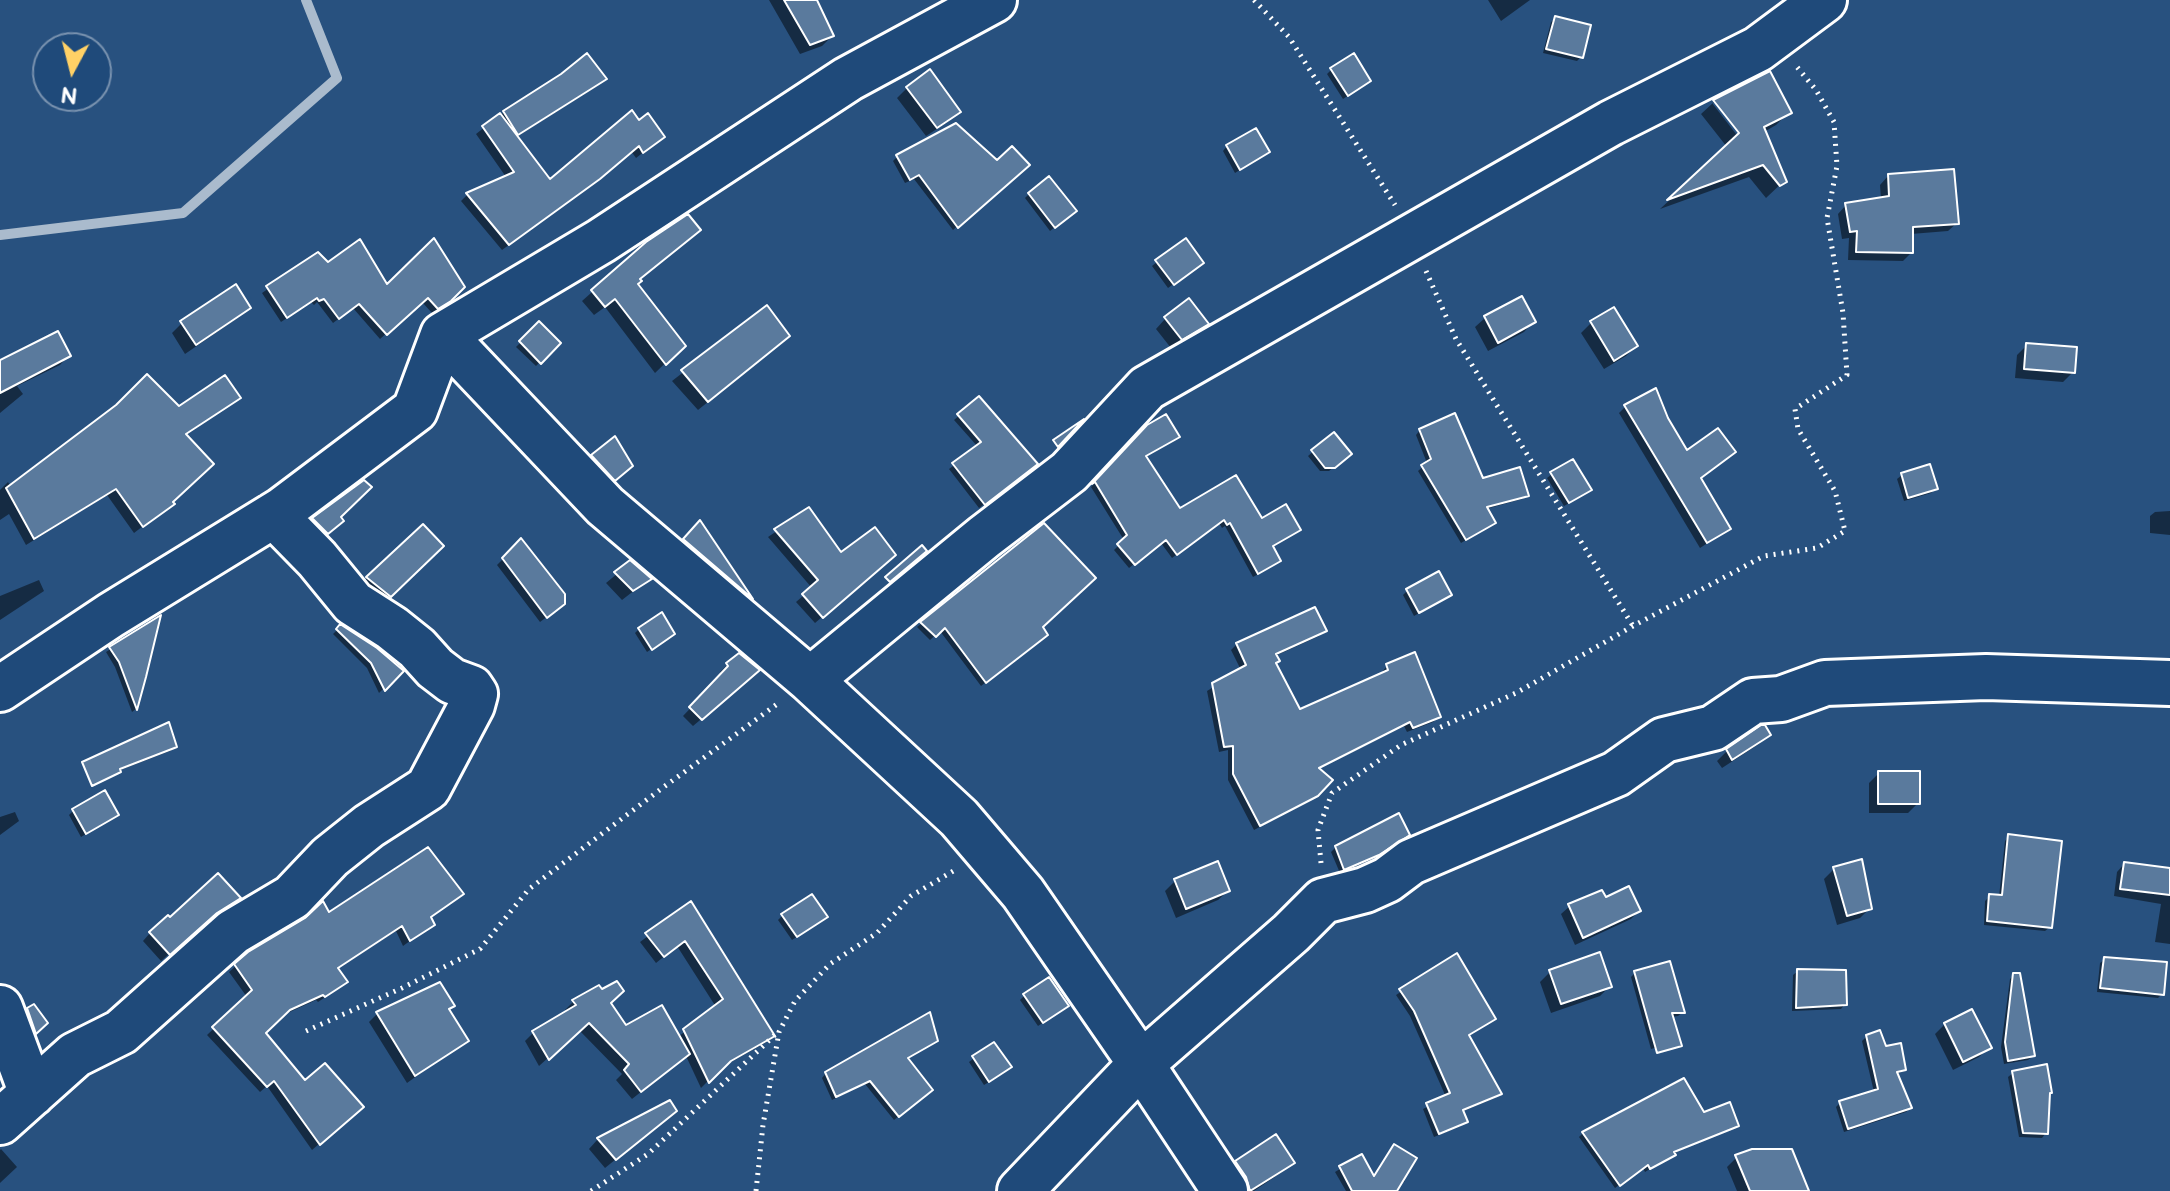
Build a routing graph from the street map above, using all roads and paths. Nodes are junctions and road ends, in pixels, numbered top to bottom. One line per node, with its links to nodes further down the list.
1 (994, 0): 6 (street)
2 (1254, 0): 5 (path)
3 (1824, 0): 4 (street)
4 (1776, 36): 5 (street); 8 (path)
5 (1414, 236): 8 (path); 9 (street)
6 (443, 335): 7 (street); 9 (street)
7 (274, 515): 11 (street); 18 (street)
8 (1633, 626): 13 (path)
9 (810, 680): 12 (street); 15 (path)
10 (2170, 683): 13 (street)
11 (0, 688)
12 (987, 851): 16 (path); 17 (street)
13 (1323, 901): 17 (street)
14 (0, 1008): 18 (street)
15 (306, 1031)
16 (779, 1032): 20 (path); 21 (path)
17 (1141, 1064): 22 (street); 23 (street)
18 (32, 1094): 19 (street)
19 (0, 1122)
20 (591, 1191)
21 (756, 1191)
22 (1020, 1191)
23 (1225, 1191)

